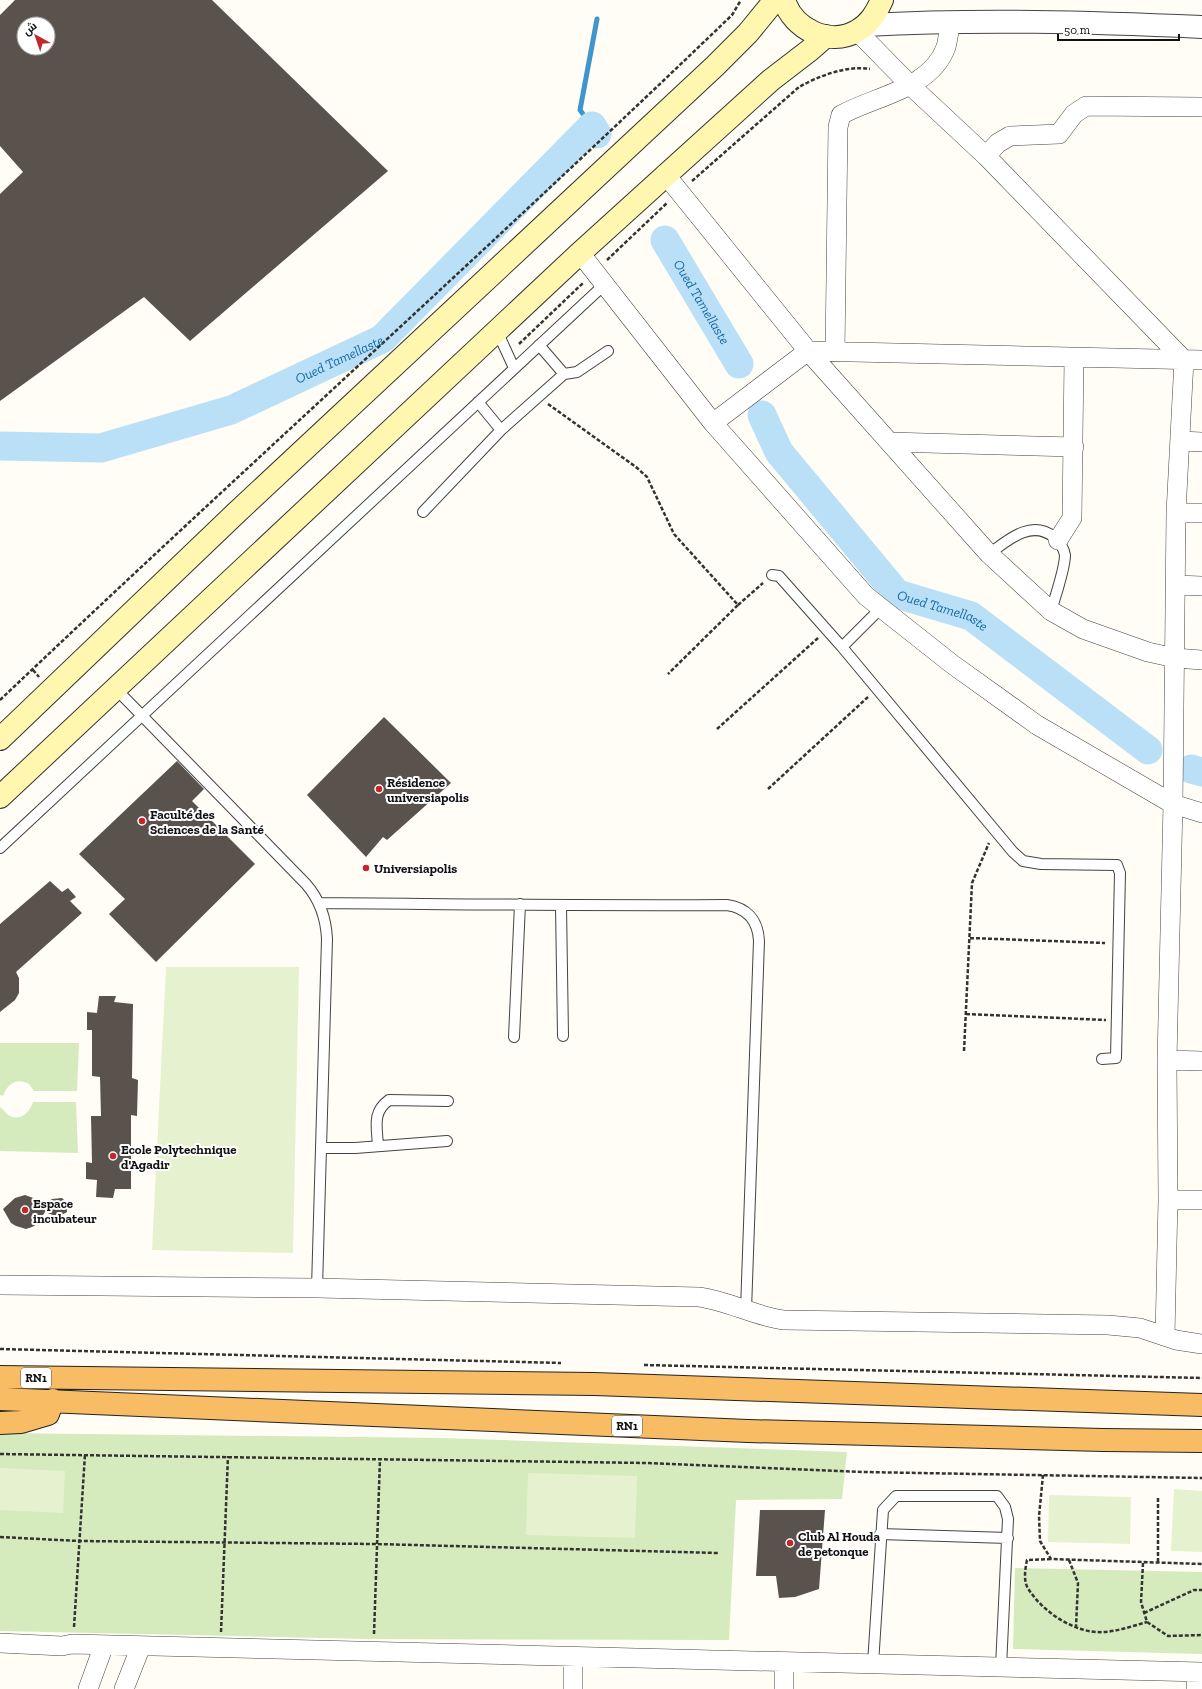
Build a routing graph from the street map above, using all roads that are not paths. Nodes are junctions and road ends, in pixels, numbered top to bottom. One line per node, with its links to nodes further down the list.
1 (775, 0): 45 (main road)
2 (784, 0): 7 (main road)
3 (882, 0): 6 (main road)
4 (951, 22): 5 (street); 6 (street); 8 (street)
5 (1202, 27)
6 (861, 28): 7 (main road); 8 (street)
7 (826, 36): 11 (main road)
8 (911, 86): 10 (street); 18 (street)
9 (1202, 107): 10 (street)
10 (986, 156): 20 (street)
11 (665, 174): 12 (main road); 16 (street)
12 (580, 253): 13 (street); 14 (main road)
13 (605, 284): 15 (lane); 24 (street)
14 (497, 330): 21 (lane); 43 (main road)
15 (539, 345): 21 (lane); 22 (lane)
16 (808, 351): 18 (street); 24 (street); 27 (street)
17 (608, 352): 22 (lane)
18 (835, 352): 19 (street)
19 (1074, 358): 20 (street); 29 (street)
20 (1193, 360): 26 (street)
21 (514, 368): 23 (lane)
22 (564, 374): 25 (lane)
23 (478, 402): 25 (lane); 44 (lane)
24 (713, 423): 38 (street)
25 (501, 430): 30 (lane)
26 (1181, 441): 28 (street); 31 (street)
27 (889, 442): 29 (street); 34 (street)
28 (1202, 442)
29 (1074, 447): 33 (street)
30 (423, 512)
31 (1176, 513): 32 (street); 36 (street)
32 (1202, 513)
33 (1058, 540): 34 (lane); 39 (lane)
34 (989, 554): 39 (street)
35 (772, 575): 40 (lane)
36 (1176, 585): 37 (street); 41 (street)
37 (1202, 586)
38 (881, 608): 40 (lane); 47 (street)
39 (1051, 611): 41 (street)
40 (842, 647): 55 (lane)
41 (1175, 658): 42 (street); 47 (street)
42 (1202, 660)
43 (116, 690): 44 (lane); 46 (main road)
44 (142, 716): 49 (lane); 50 (lane)
45 (0, 739)
46 (0, 798)
47 (1173, 804): 48 (street); 56 (street)
48 (1202, 813)
49 (0, 848)
50 (320, 903): 51 (lane); 61 (lane)
51 (520, 904): 52 (lane); 54 (lane)
52 (561, 906): 53 (lane); 66 (lane)
53 (563, 1036)
54 (514, 1037)
55 (1102, 1059)
56 (1167, 1060): 57 (street); 62 (street)
57 (1202, 1061)
58 (448, 1101): 60 (lane)
59 (447, 1141): 60 (lane)
60 (378, 1146): 61 (lane)
61 (322, 1148): 65 (lane)
62 (1168, 1200): 63 (street); 67 (street)
63 (1202, 1200)
64 (0, 1285): 65 (street)
65 (317, 1288): 66 (street)
66 (746, 1310): 67 (street)
67 (1165, 1336): 68 (street)
68 (1202, 1344)
69 (0, 1363): 71 (highway)
70 (0, 1376): 71 (highway, RN1)
71 (72, 1379): 74 (highway, RN1)
72 (0, 1399): 73 (highway, RN1)
73 (53, 1400): 75 (highway); 76 (highway, RN1)
74 (1202, 1405)
75 (0, 1423)
76 (1202, 1441)
77 (880, 1534): 78 (lane); 78 (lane); 84 (lane)
78 (1008, 1538): 85 (lane)
79 (0, 1642): 80 (street)
80 (104, 1645): 81 (street); 87 (street)
81 (141, 1646): 82 (street); 88 (street)
82 (573, 1656): 83 (street); 89 (street)
83 (784, 1662): 84 (street); 90 (street)
84 (873, 1664): 85 (street)
85 (1001, 1667): 86 (street)
86 (1198, 1678)
87 (88, 1689)
88 (124, 1689)
89 (573, 1689)
90 (784, 1689)

